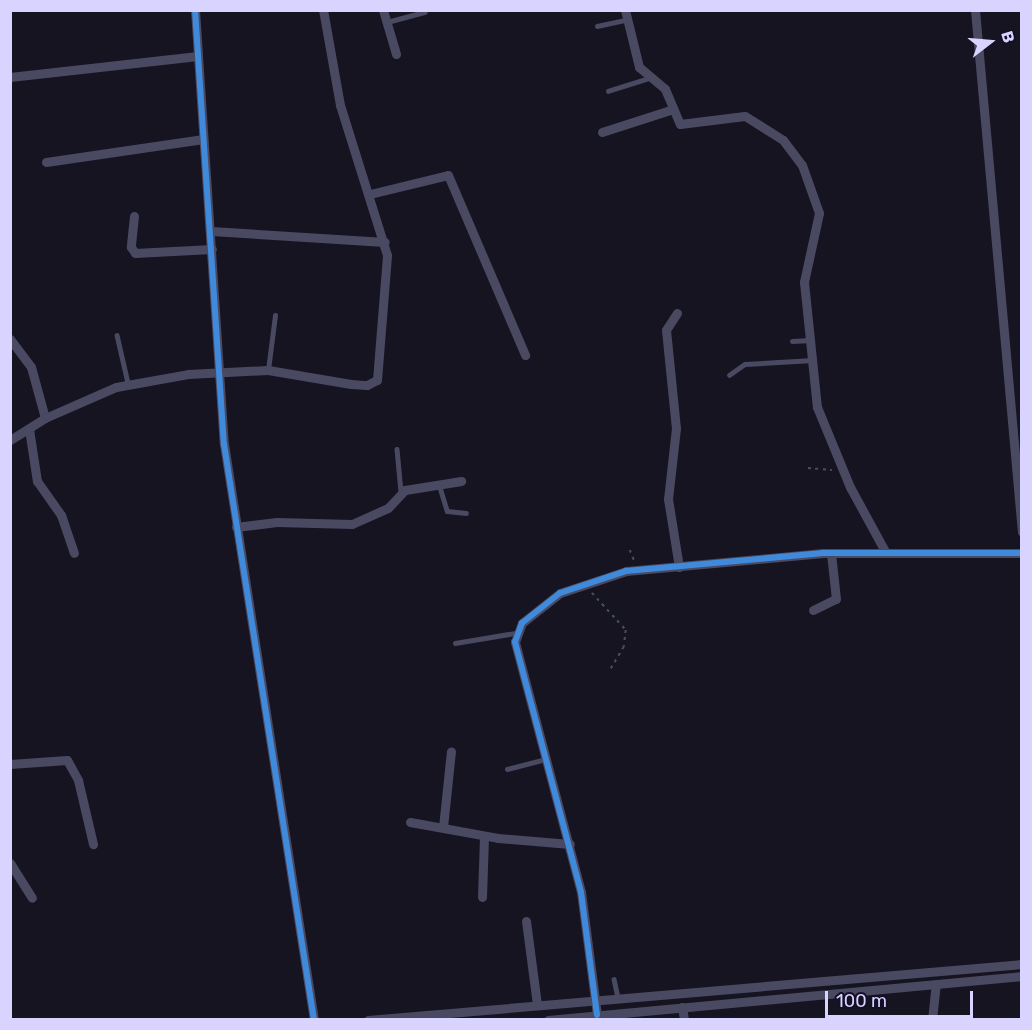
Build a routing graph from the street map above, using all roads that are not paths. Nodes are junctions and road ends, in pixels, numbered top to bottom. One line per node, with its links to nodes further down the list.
1 (195, 10): 10 (street)
2 (323, 10): 18 (street)
3 (382, 10): 7 (street)
4 (975, 10): 44 (street)
5 (425, 12): 7 (lane)
6 (626, 15): 8 (lane); 12 (street)
7 (385, 22): 9 (street)
8 (597, 26)
9 (396, 54)
10 (198, 56): 11 (street); 16 (street)
11 (10, 77)
12 (649, 78): 13 (lane); 14 (street)
13 (608, 91)
14 (673, 109): 15 (street); 27 (street)
15 (602, 132)
16 (203, 139): 17 (street); 20 (street)
17 (46, 162)
18 (370, 194): 21 (street); 29 (street)
19 (134, 216): 22 (street)
20 (211, 231): 21 (street); 22 (street)
21 (385, 242): 31 (street)
22 (212, 249): 32 (street)
23 (677, 313): 49 (street)
24 (275, 315): 31 (lane)
25 (117, 335): 34 (lane)
26 (10, 339): 35 (street)
27 (811, 340): 28 (lane); 30 (street)
28 (792, 341)
29 (525, 355)
30 (813, 360): 33 (lane); 47 (street)
31 (268, 370): 32 (street)
32 (220, 373): 34 (street); 43 (street)
33 (729, 375)
34 (128, 383): 35 (street)
35 (45, 418): 36 (street)
36 (28, 429): 37 (street); 45 (street)
37 (10, 440)
38 (397, 449): 41 (lane)
39 (461, 481): 40 (street)
40 (439, 484): 41 (street); 42 (lane)
41 (401, 492): 43 (street)
42 (466, 513)
43 (237, 527): 74 (street)
44 (1022, 532)
45 (74, 553)
46 (831, 553): 47 (street); 49 (street); 50 (street)
47 (886, 553): 48 (street)
48 (1022, 553)
49 (679, 567): 51 (street)
50 (813, 610)
51 (515, 633): 52 (lane); 54 (street)
52 (455, 643)
53 (451, 751): 58 (street)
54 (546, 759): 56 (lane); 61 (street)
55 (10, 764): 60 (street)
56 (507, 769)
57 (410, 822): 58 (street)
58 (443, 827): 59 (street)
59 (484, 836): 61 (street); 63 (street)
60 (93, 844)
61 (570, 844): 73 (street)
62 (10, 863): 64 (street)
63 (482, 897)
64 (32, 898)
65 (526, 921): 71 (street)
66 (1022, 964): 70 (street)
67 (1022, 976): 69 (street)
68 (614, 978): 70 (lane)
69 (936, 984): 72 (street); 78 (street)
70 (618, 998): 73 (street)
71 (537, 1005): 73 (street); 75 (street)
72 (682, 1007): 73 (street); 77 (street)
73 (596, 1008): 76 (street)
74 (314, 1020)
75 (368, 1020)
76 (548, 1020)
77 (684, 1020)
78 (932, 1020)

